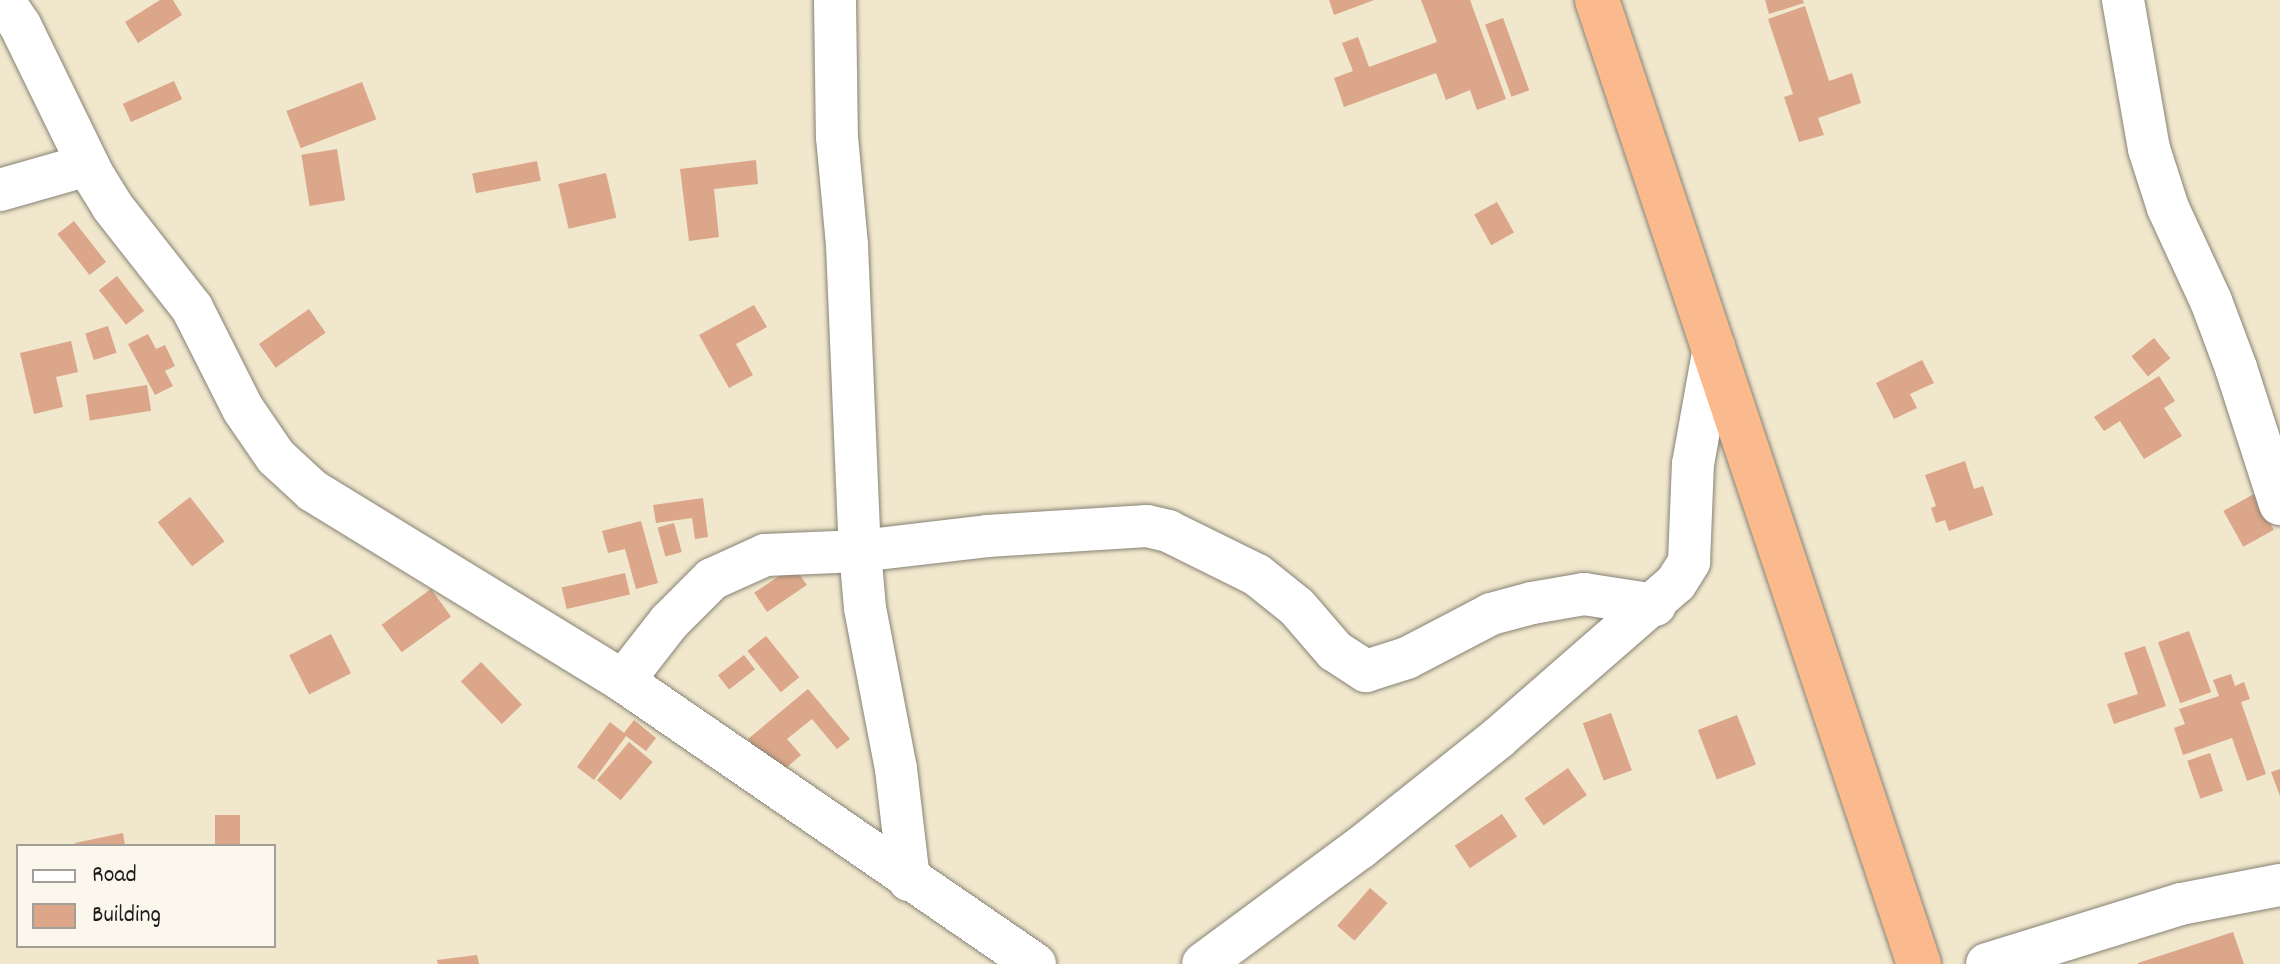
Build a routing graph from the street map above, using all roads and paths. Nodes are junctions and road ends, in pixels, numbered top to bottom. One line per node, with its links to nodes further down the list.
1 (3, 0): 5 (street)
2 (835, 0): 9 (street)
3 (1597, 0): 7 (highway)
4 (2123, 0): 8 (street)
5 (88, 165): 6 (street); 11 (street)
6 (0, 190)
7 (1714, 347): 10 (street); 16 (highway)
8 (2280, 504)
9 (860, 551): 10 (street); 11 (street); 12 (street)
10 (1655, 605): 15 (street)
11 (623, 681): 12 (street)
12 (909, 880): 14 (street)
13 (2280, 885): 17 (street)
14 (1035, 964)
15 (1203, 964)
16 (1919, 964)
17 (1987, 964)

